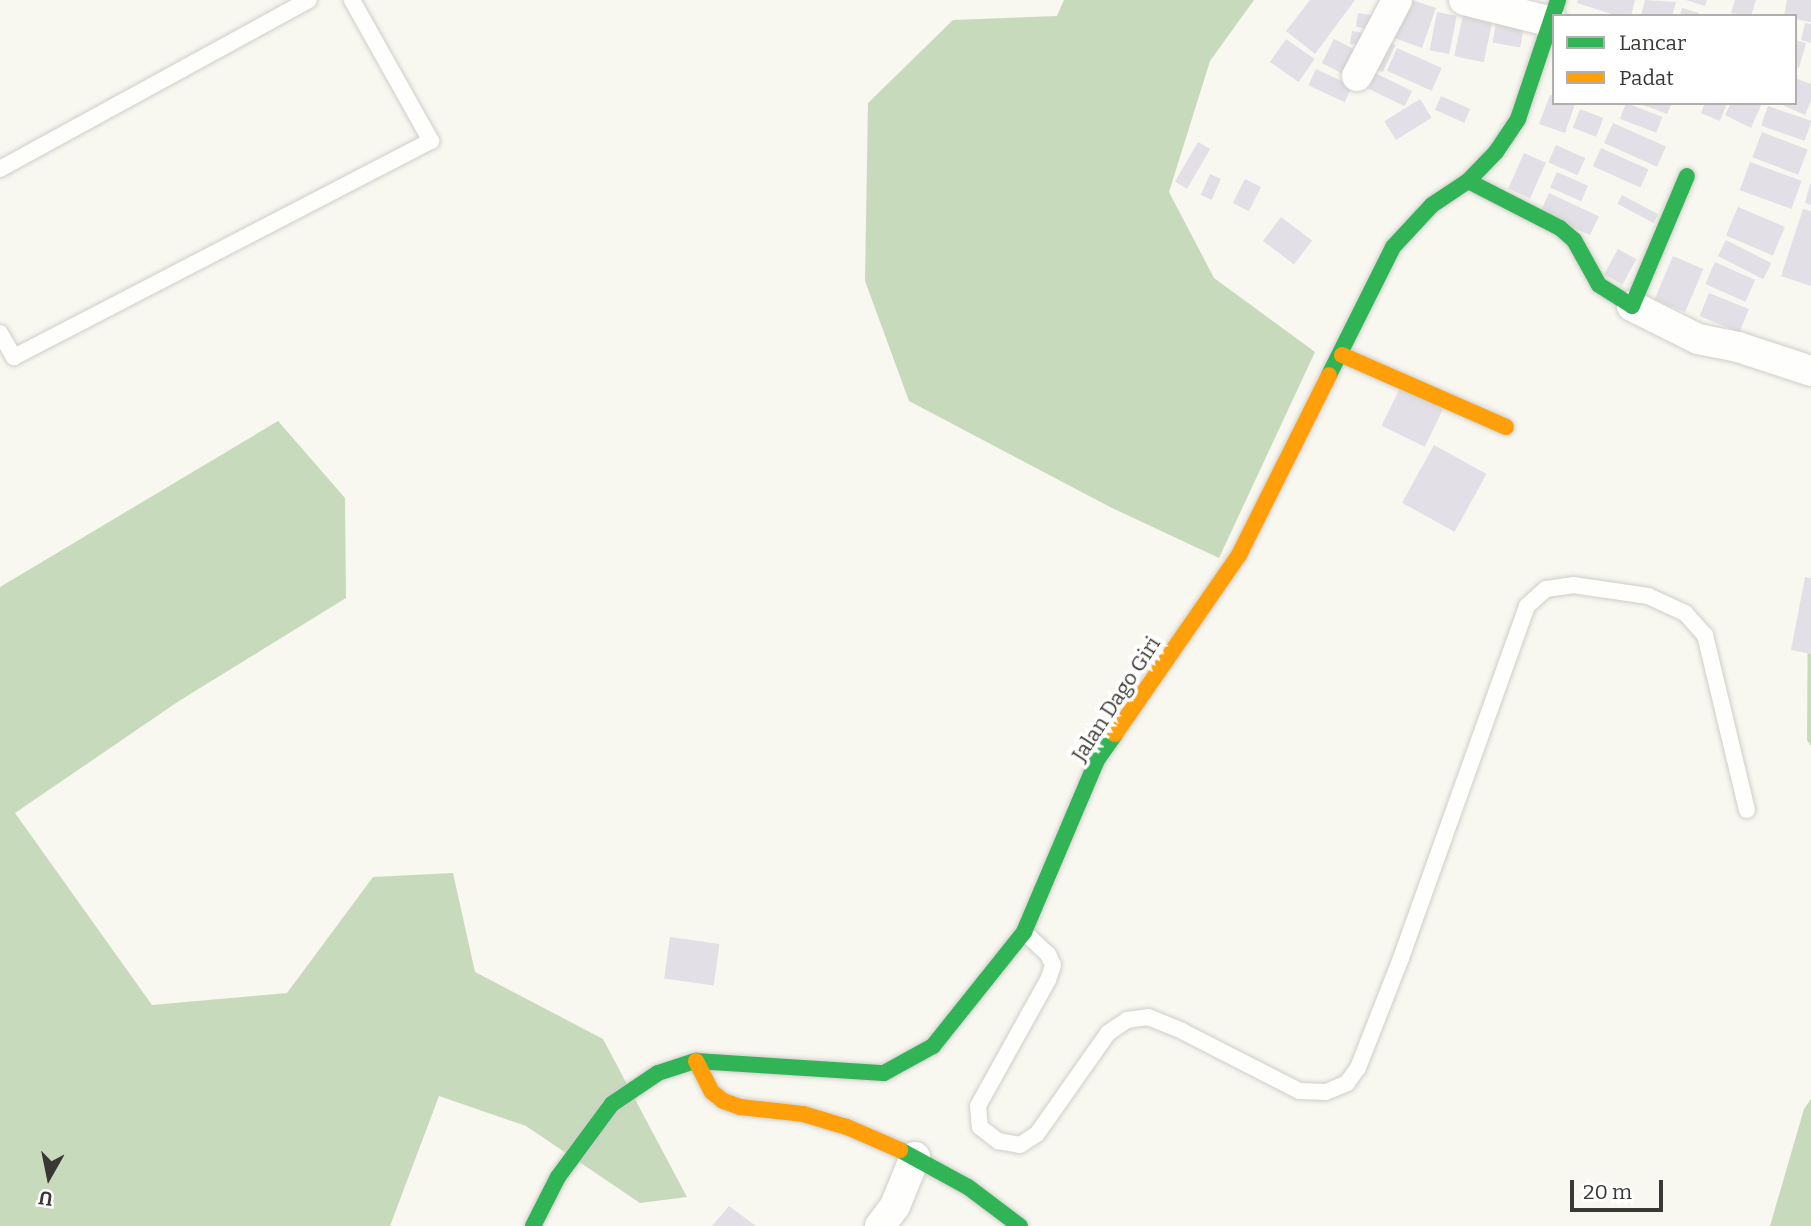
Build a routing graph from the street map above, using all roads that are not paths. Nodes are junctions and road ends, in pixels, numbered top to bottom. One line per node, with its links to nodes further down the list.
1 (309, 0): 8 (lane)
2 (352, 0): 12 (lane)
3 (1397, 0): 7 (street)
4 (1464, 0): 5 (street)
5 (1555, 11)
6 (1552, 20): 10 (main road, Jalan Dago Giri)
7 (1357, 76)
8 (0, 169)
9 (1687, 176): 11 (main road)
10 (1468, 181): 11 (main road); 13 (main road, Jalan Dago Giri)
11 (1632, 306): 14 (street)
12 (0, 333)
13 (1342, 355): 15 (main road); 17 (main road, Jalan Dago Giri)
14 (1811, 371)
15 (1506, 427)
16 (1747, 810): 17 (lane)
17 (1024, 932): 18 (main road, Jalan Dago Giri)
18 (696, 1061): 19 (main road); 20 (main road, Jalan Dago Giri)
19 (915, 1157): 21 (street); 22 (main road)
20 (533, 1226)
21 (880, 1226)
22 (1020, 1226)

